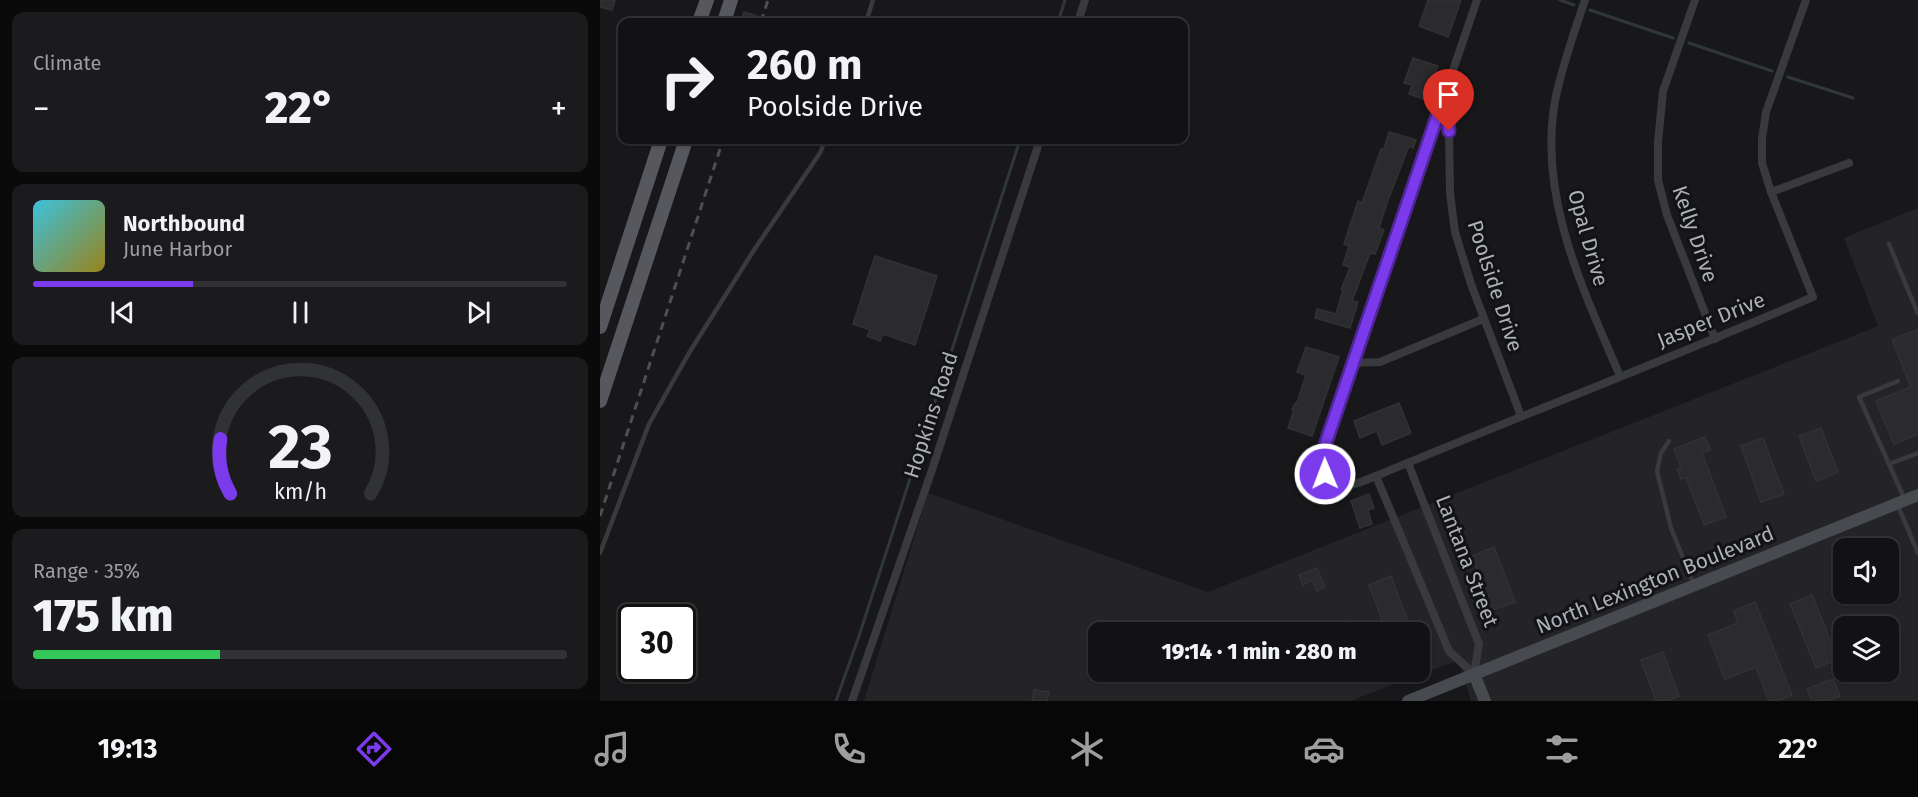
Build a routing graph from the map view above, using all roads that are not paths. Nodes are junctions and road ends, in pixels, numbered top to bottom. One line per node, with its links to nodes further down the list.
1 (706, 0): 9 (main road)
2 (731, 0): 10 (main road)
3 (873, 0): 11 (lane)
4 (1085, 0): 12 (street)
5 (1477, 0): 13 (street)
6 (1585, 0): 26 (street, Opal Drive)
7 (1695, 0): 24 (street, Kelly Drive)
8 (1806, 0): 19 (street, Jasper Drive)
9 (700, 18)
10 (725, 18)
11 (867, 18)
12 (1078, 18)
13 (1445, 93): 22 (street, Poolside Drive); 25 (street)
14 (660, 144): 23 (main road)
15 (685, 144): 28 (main road)
16 (823, 144): 38 (lane)
17 (1039, 144): 41 (street, Hopkins Road)
18 (1849, 163): 19 (street)
19 (1771, 192): 24 (street, Jasper Drive)
20 (1889, 244): 21 (lane)
21 (1918, 314)
22 (1484, 319): 25 (street); 29 (street, Poolside Drive)
23 (600, 327)
24 (1715, 339): 26 (street, Jasper Drive)
25 (1353, 363): 34 (street, Jasper Drive)
26 (1620, 376): 29 (street, Jasper Drive)
27 (1898, 381): 33 (lane)
28 (600, 401)
29 (1521, 416): 32 (street, Jasper Drive)
30 (1669, 441): 39 (lane)
31 (1918, 453): 33 (lane)
32 (1408, 463): 34 (street, Jasper Drive); 40 (street, Lantana Street)
33 (1889, 464): 36 (lane)
34 (1376, 476): 40 (street)
35 (1918, 495): 36 (street, North Lexington Boulevard)
36 (1901, 502): 37 (lane); 39 (street, North Lexington Boulevard)
37 (1918, 552)
38 (600, 553)
39 (1695, 585): 40 (street, North Lexington Boulevard)
40 (1474, 674): 42 (street, North Lexington Boulevard); 43 (street)
41 (852, 701)
42 (1408, 701)
43 (1485, 701)

